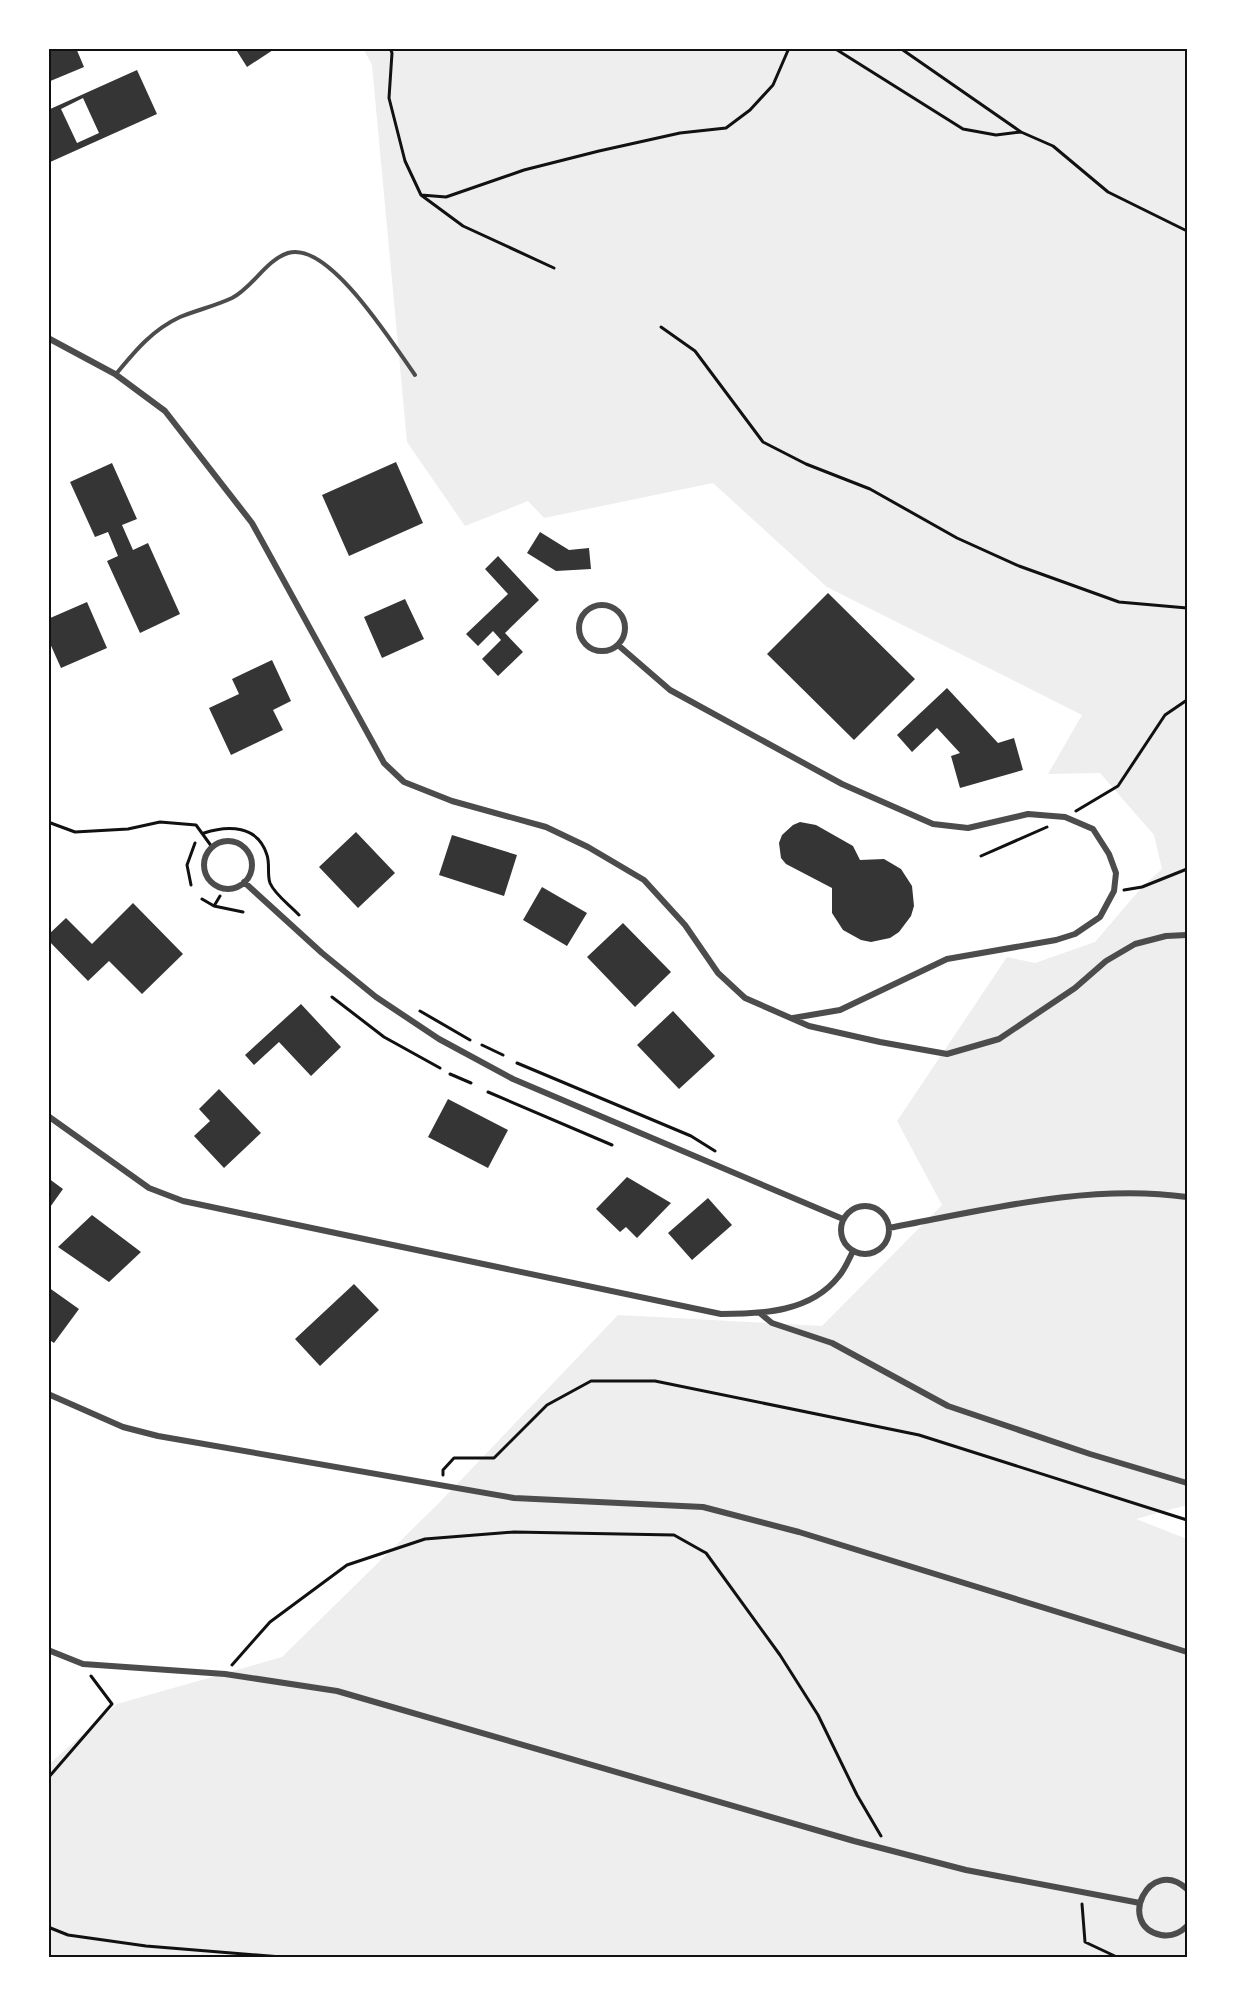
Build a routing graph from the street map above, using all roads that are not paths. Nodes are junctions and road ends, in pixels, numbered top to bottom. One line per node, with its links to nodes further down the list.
1 (48, 338): 2 (street)
2 (116, 374): 3 (lane); 7 (street)
3 (415, 375)
4 (618, 645): 4 (street); 7 (street)
5 (244, 882): 5 (street); 10 (street)
6 (1187, 935): 7 (street)
7 (792, 1018)
8 (48, 1116): 13 (street)
9 (1187, 1197): 11 (street)
10 (843, 1219): 11 (street); 12 (street)
11 (889, 1228): 12 (street)
12 (853, 1251): 13 (street)
13 (761, 1314): 15 (street)
14 (48, 1394): 17 (street)
15 (1187, 1483)
16 (48, 1650): 19 (street)
17 (1187, 1652)
18 (1187, 1889): 19 (street)
19 (1140, 1903): 20 (street)
20 (1187, 1926)

